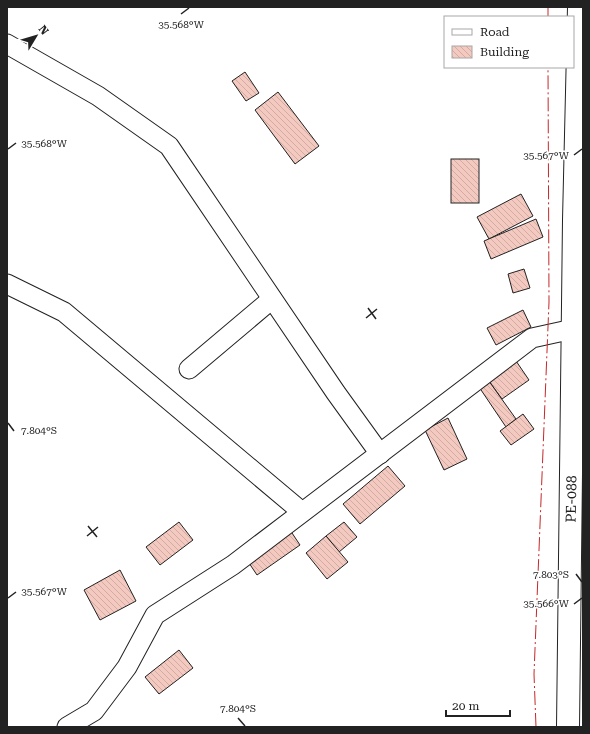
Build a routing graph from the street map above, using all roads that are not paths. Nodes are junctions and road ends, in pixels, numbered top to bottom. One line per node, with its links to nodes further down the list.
1 (579, 7): 5 (main road, PE-088)
2 (7, 44): 4 (street)
3 (7, 284): 8 (street)
4 (272, 299): 6 (street); 7 (street)
5 (573, 329): 7 (street); 10 (main road, PE-088)
6 (189, 369)
7 (380, 454): 8 (street)
8 (302, 512): 9 (street)
9 (67, 727)
10 (568, 727)

